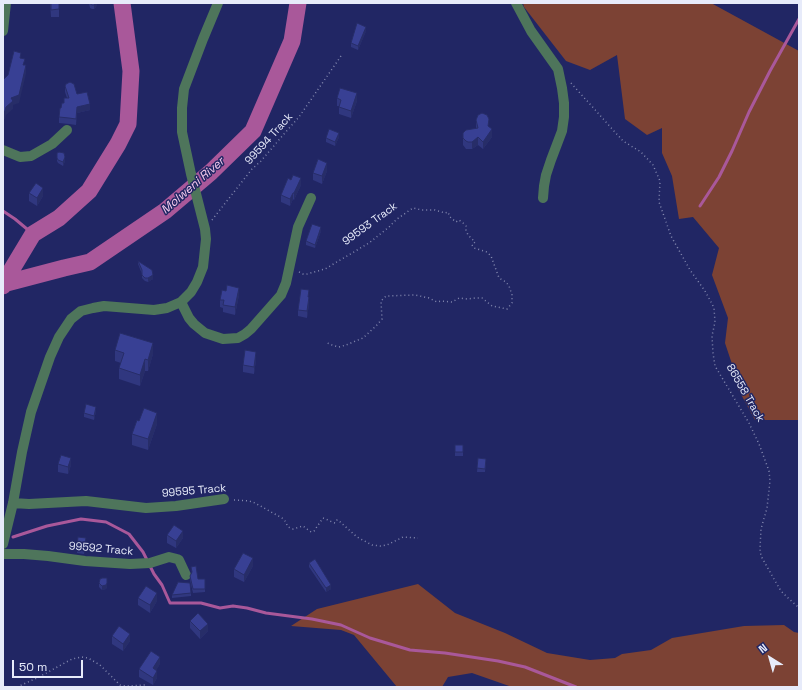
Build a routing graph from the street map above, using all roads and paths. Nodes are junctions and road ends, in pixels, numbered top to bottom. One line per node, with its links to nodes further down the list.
1 (6, 3): 4 (street)
2 (218, 3): 11 (street)
3 (516, 3): 10 (street)
4 (3, 31)
5 (341, 56): 11 (path, 99594 Track)
6 (586, 99): 21 (path, 86558 Track)
7 (67, 130): 8 (street)
8 (3, 150)
9 (311, 198): 12 (street)
10 (543, 198)
11 (205, 229): 13 (street)
12 (290, 268): 13 (street); 14 (path, 99593 Track)
13 (180, 302): 16 (street)
14 (325, 342)
15 (224, 499): 16 (street, 99595 Track); 17 (path, 99595 Track)
16 (13, 503): 18 (street)
17 (418, 538)
18 (3, 544)
19 (3, 554): 20 (street, 99592 Track)
20 (186, 575)
21 (799, 607)
22 (146, 685): 23 (path)
23 (17, 687)

